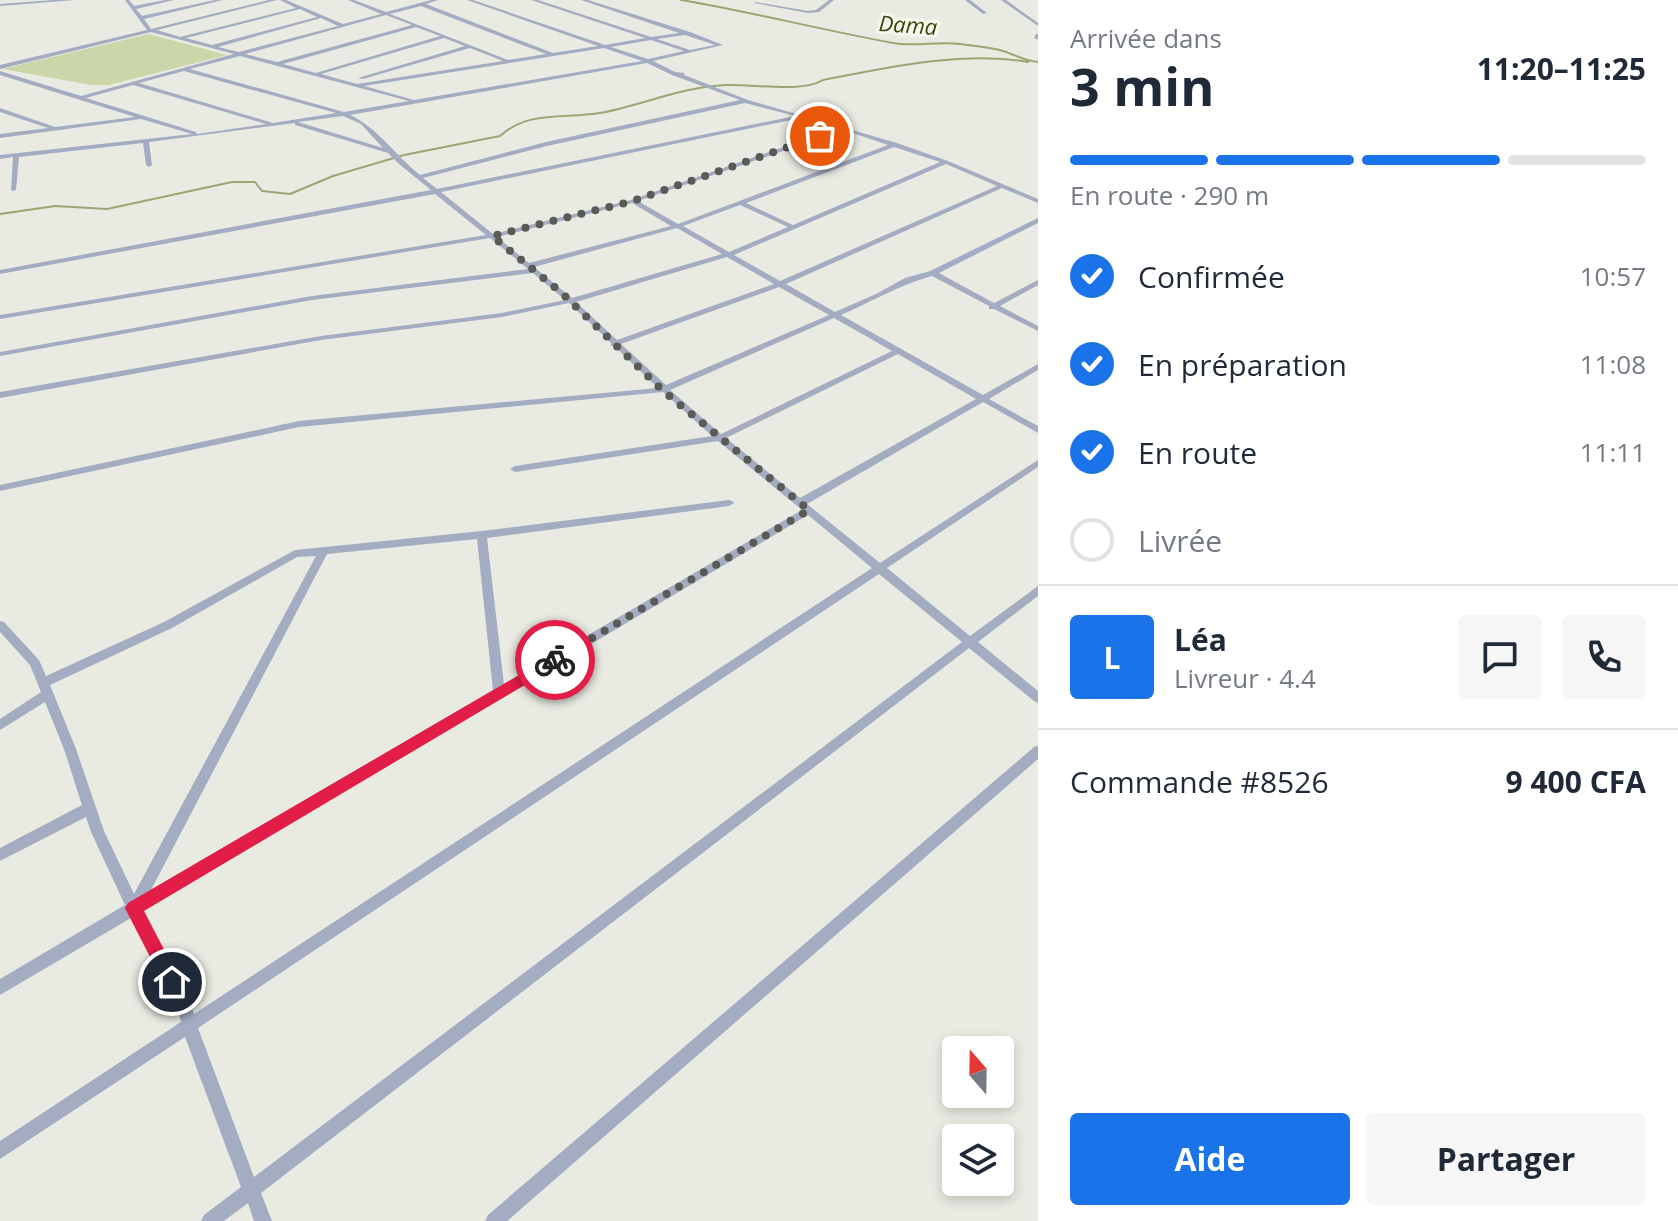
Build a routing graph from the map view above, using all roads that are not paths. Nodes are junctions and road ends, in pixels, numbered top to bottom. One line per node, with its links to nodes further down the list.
1 (73, 0): 18 (street)
2 (127, 0): 19 (street)
3 (172, 0): 19 (street)
4 (221, 0): 25 (street)
5 (275, 0): 32 (street)
6 (282, 0): 20 (street)
7 (350, 0): 23 (street)
8 (409, 0): 17 (street)
9 (436, 0): 17 (street)
10 (469, 0): 33 (street)
11 (533, 0): 26 (street)
12 (583, 0): 21 (street)
13 (832, 0): 16 (street)
14 (967, 0): 22 (street)
15 (1003, 0): 28 (street)
16 (756, 3)
17 (421, 4): 23 (street); 43 (street)
18 (0, 5)
19 (132, 8): 25 (street)
20 (300, 8): 24 (street); 37 (street)
21 (615, 10): 26 (street); 34 (street)
22 (985, 13)
23 (387, 14): 29 (street); 30 (street)
24 (321, 17): 29 (street); 39 (street)
25 (140, 18): 32 (street)
26 (590, 19): 27 (street); 36 (street)
27 (579, 23)
28 (1038, 25)
29 (343, 26): 42 (street)
30 (415, 26): 35 (street); 46 (street)
31 (567, 26): 33 (street)
32 (150, 30): 37 (street); 48 (street)
33 (556, 30): 40 (street)
34 (688, 33): 36 (street); 41 (street)
35 (444, 36): 38 (street); 50 (street)
36 (650, 38): 40 (street); 41 (street)
37 (180, 39): 39 (street)
38 (470, 46): 44 (street); 52 (street)
39 (210, 47): 42 (street)
40 (606, 47): 43 (street); 45 (street)
41 (692, 52): 45 (street)
42 (237, 55): 46 (street); 47 (street)
43 (553, 55): 44 (street)
44 (510, 61): 54 (street)
45 (648, 61): 51 (street); 56 (street)
46 (277, 64): 50 (street)
47 (184, 69): 53 (street); 59 (street)
48 (0, 70): 55 (street)
49 (694, 73): 51 (street)
50 (316, 74): 52 (street)
51 (678, 75): 57 (street)
52 (349, 82): 54 (street)
53 (133, 83): 55 (street); 63 (street)
54 (359, 85): 56 (street)
55 (83, 97): 61 (street)
56 (415, 101): 59 (street)
57 (746, 101): 60 (street); 75 (street)
58 (0, 110): 65 (street)
59 (344, 114): 62 (street); 70 (street)
60 (799, 117): 64 (street); 78 (street)
61 (143, 118): 65 (street); 66 (street)
62 (286, 122): 63 (street); 70 (street)
63 (275, 124): 66 (street)
64 (844, 128): 69 (street); 79 (street)
65 (56, 129): 67 (street)
66 (200, 135): 68 (street)
67 (0, 136)
68 (146, 141): 71 (street); 74 (street)
69 (895, 144): 73 (street); 81 (street)
70 (392, 153): 75 (street)
71 (16, 155): 72 (street); 77 (street)
72 (0, 157)
73 (946, 162): 76 (street); 84 (street)
74 (149, 165)
75 (419, 177): 78 (street)
76 (1002, 186): 80 (street); 91 (street)
77 (13, 190)
78 (438, 191): 85 (street); 88 (street)
79 (633, 201): 83 (street); 85 (street)
80 (1038, 201)
81 (741, 203): 83 (street); 84 (street)
82 (1038, 220): 89 (street)
83 (678, 226): 86 (street); 87 (street)
84 (793, 227): 86 (street)
85 (492, 236): 87 (street); 95 (street)
86 (728, 255): 91 (street); 92 (street)
87 (530, 268): 92 (street); 99 (street)
88 (0, 272)
89 (933, 273): 93 (street); 94 (street)
90 (1038, 282): 93 (street)
91 (780, 284): 94 (street); 97 (street)
92 (569, 301): 97 (street); 102 (street)
93 (992, 307): 96 (street)
94 (834, 315): 98 (street); 101 (street)
95 (0, 317)
96 (1038, 329)
97 (614, 344): 101 (street)
98 (898, 351): 103 (street); 105 (street)
99 (0, 354)
100 (1038, 367): 103 (street)
101 (662, 390): 105 (street); 108 (street)
102 (0, 395)
103 (982, 399): 104 (street); 110 (street)
104 (1038, 430)
105 (720, 438): 107 (street); 110 (street)
106 (1038, 463): 113 (street)
107 (515, 469)
108 (0, 488)
109 (729, 503): 111 (street)
110 (804, 506): 113 (street); 118 (street)
111 (482, 535): 112 (street); 118 (street)
112 (324, 551): 117 (street); 124 (street)
113 (878, 566): 116 (street); 126 (street)
114 (1038, 590): 116 (street)
115 (0, 626): 117 (street)
116 (968, 642): 119 (street); 128 (street)
117 (45, 688): 120 (street); 122 (street)
118 (499, 693): 124 (street)
119 (1038, 698)
120 (0, 725)
121 (1038, 751): 131 (street)
122 (90, 808): 123 (street); 124 (street)
123 (0, 855)
124 (134, 908): 125 (street); 126 (street)
125 (0, 987)
126 (190, 1025): 127 (street); 128 (street)
127 (0, 1151)
128 (249, 1192): 129 (street); 130 (street)
129 (210, 1221)
130 (263, 1221)
131 (494, 1221)

